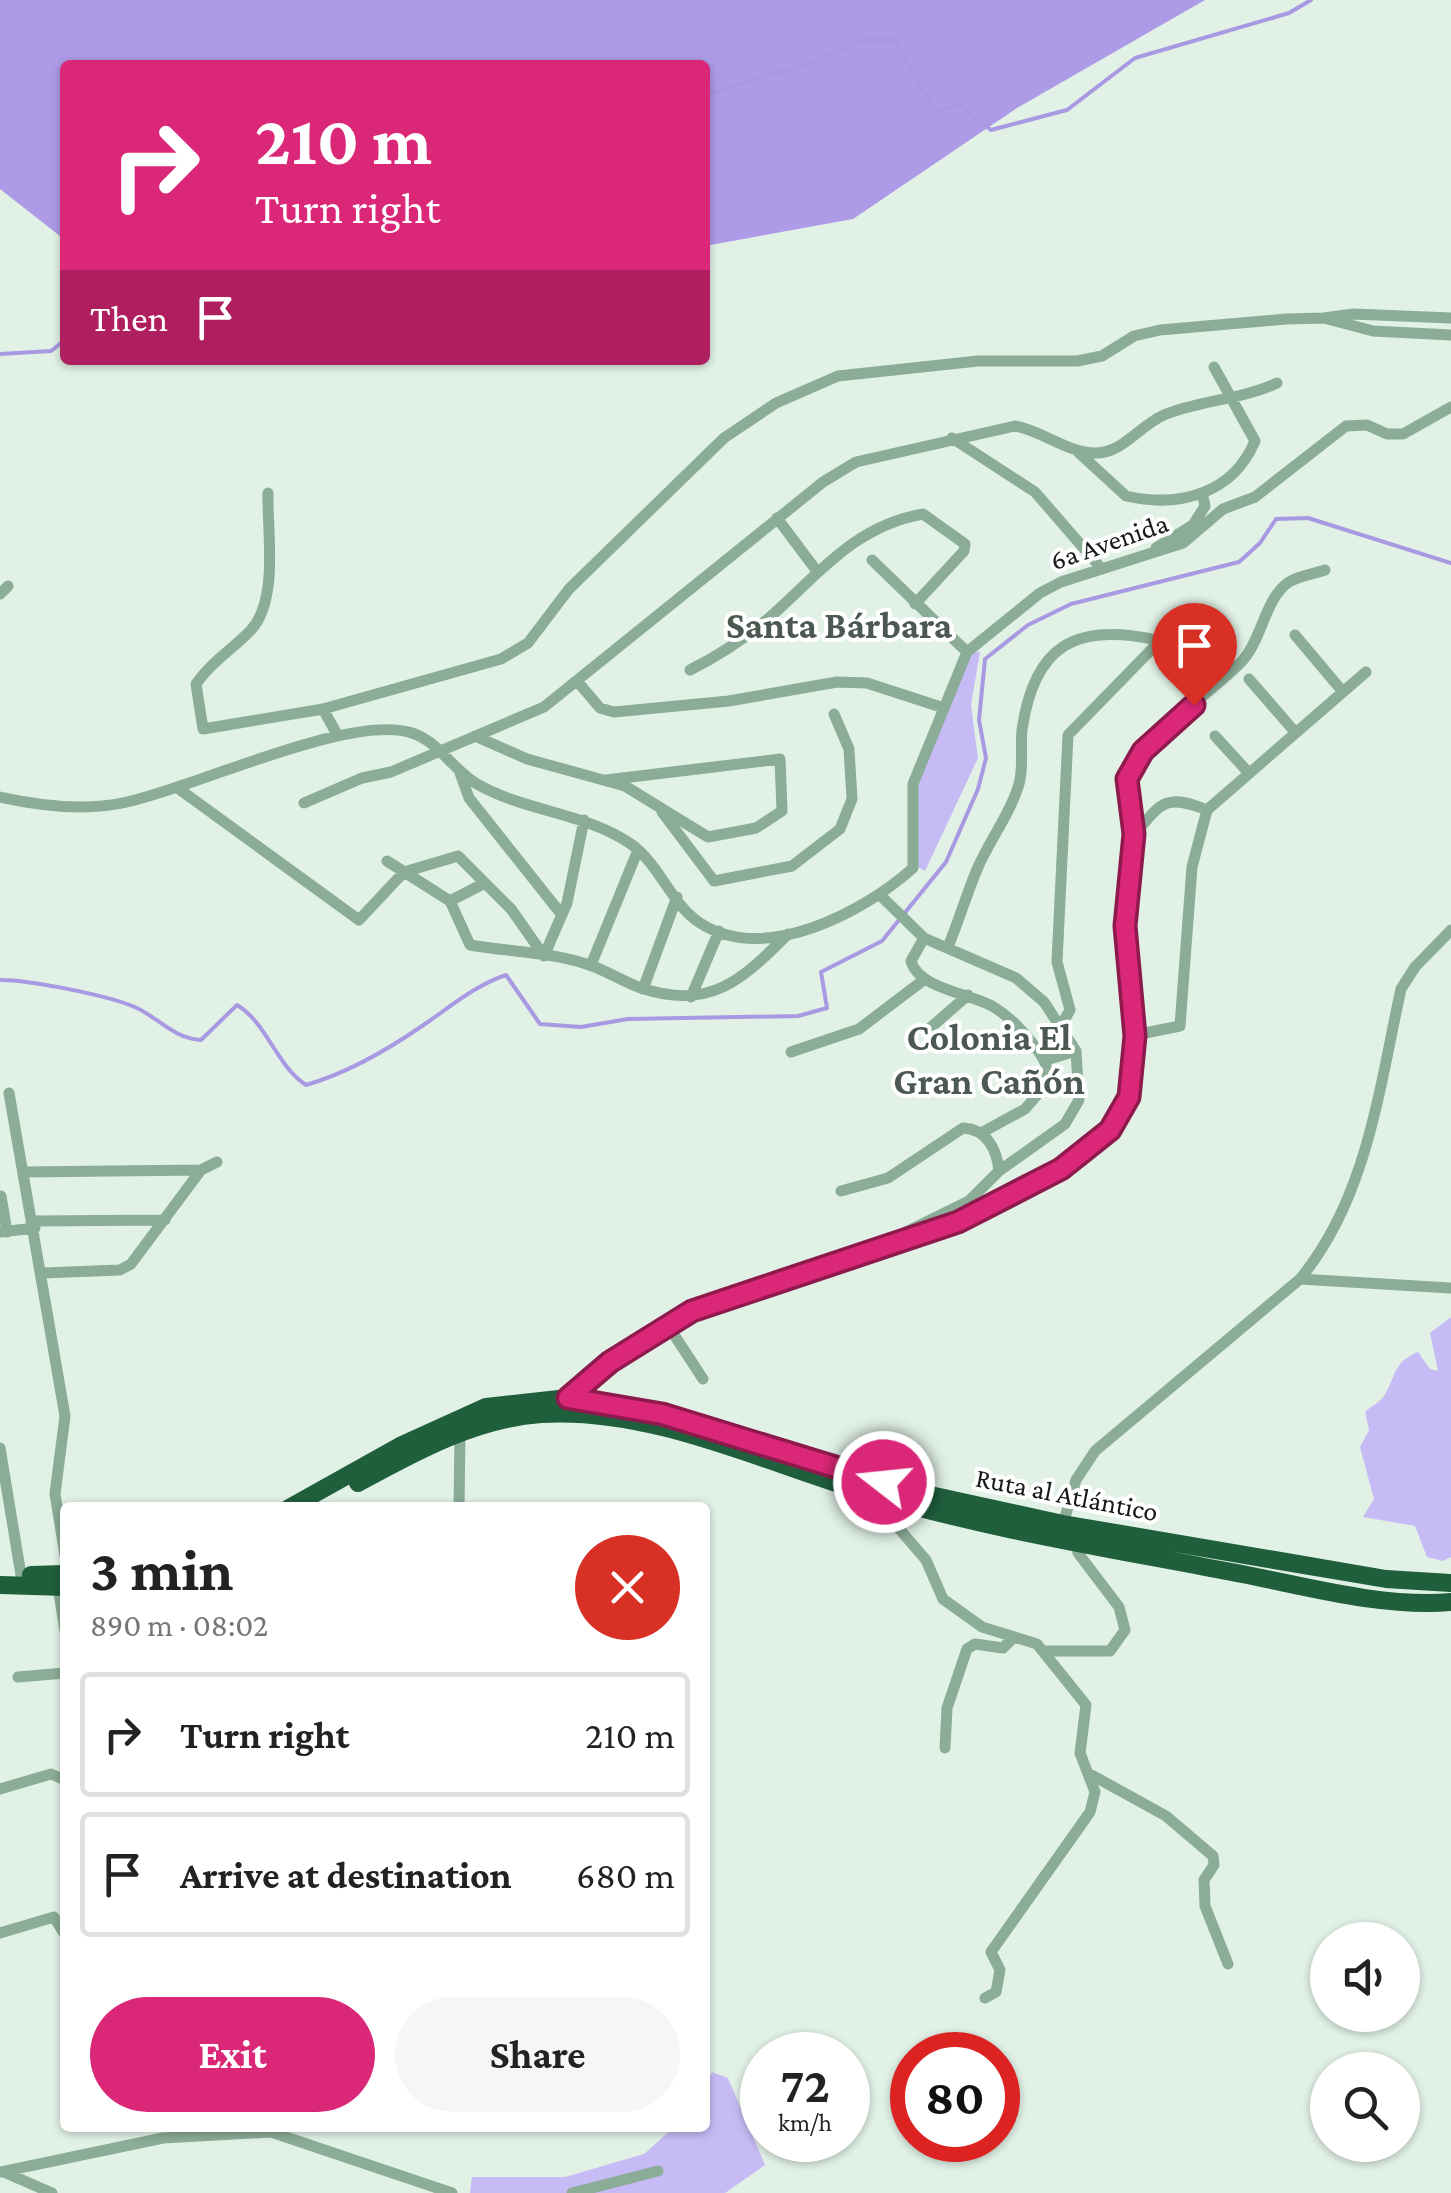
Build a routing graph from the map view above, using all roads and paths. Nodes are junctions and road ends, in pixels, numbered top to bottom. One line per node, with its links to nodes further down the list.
1 (1324, 318): 2 (street); 3 (street); 29 (street)
2 (1451, 318)
3 (1451, 335)
4 (1214, 367): 6 (street)
5 (1277, 383): 6 (street)
6 (1231, 396): 9 (street); 11 (street)
7 (1451, 407): 13 (street, 6a Avenida)
8 (952, 438): 9 (street); 12 (street); 15 (street)
9 (1078, 452): 11 (street)
10 (268, 493): 29 (street)
11 (1203, 497): 13 (street)
12 (778, 518): 16 (street); 26 (street)
13 (1144, 555): 15 (street, 6a Avenida)
14 (872, 560): 18 (street)
15 (1100, 567): 22 (street, 6a Avenida)
16 (816, 570): 18 (street); 23 (street)
17 (1325, 570): 45 (street)
18 (915, 604): 22 (street)
19 (1190, 610): 21 (street)
20 (1294, 635): 27 (street)
21 (1156, 640): 58 (street); 65 (street)
22 (967, 652): 28 (street, 6a Avenida)
23 (690, 670)
24 (1366, 672): 27 (street)
25 (1249, 680): 31 (street)
26 (577, 681): 28 (street); 33 (street)
27 (1343, 692): 31 (street)
28 (944, 708): 51 (street, 6a Avenida)
29 (323, 709): 32 (street)
30 (834, 714): 42 (street)
31 (1295, 732): 37 (street)
32 (338, 736): 35 (street); 39 (street)
33 (475, 736): 35 (street); 38 (street)
34 (1215, 736): 37 (street)
35 (440, 751): 36 (street); 41 (street)
36 (459, 768): 44 (street); 53 (street)
37 (1248, 772): 43 (street)
38 (606, 780): 42 (street); 42 (street)
39 (179, 789): 40 (street); 48 (street)
40 (0, 798)
41 (304, 802)
42 (656, 805)
43 (1207, 810): 45 (street); 67 (street)
44 (584, 820): 46 (street); 53 (street)
45 (1134, 834): 67 (street)
46 (638, 850): 50 (street); 60 (street)
47 (387, 861): 48 (street)
48 (404, 872): 49 (street); 52 (street)
49 (485, 884): 52 (street); 59 (street)
50 (677, 898): 55 (street); 62 (street)
51 (885, 900): 56 (street); 57 (street)
52 (450, 901): 59 (street)
53 (562, 915): 59 (street)
54 (1451, 930): 84 (street)
55 (719, 931): 56 (street); 64 (street)
56 (788, 934): 64 (street)
57 (919, 934): 58 (street); 61 (street)
58 (948, 946): 65 (street)
59 (544, 956): 60 (street)
60 (591, 965): 62 (street)
61 (924, 979): 63 (street); 69 (street)
62 (642, 989): 64 (street)
63 (968, 995): 66 (street); 70 (street)
64 (692, 997)
65 (1062, 1024): 68 (street)
66 (929, 1029)
67 (1135, 1036): 82 (street)
68 (1076, 1051): 70 (street); 75 (street)
69 (790, 1052)
70 (1046, 1060): 72 (street)
71 (8, 1093): 76 (street)
72 (981, 1133): 75 (street); 77 (street)
73 (217, 1162): 74 (street)
74 (201, 1170): 76 (street); 79 (street)
75 (998, 1171): 82 (street)
76 (24, 1172): 80 (street)
77 (840, 1190)
78 (1, 1196): 81 (street)
79 (165, 1220): 80 (street); 83 (street)
80 (34, 1225): 81 (street); 83 (street)
81 (3, 1232)
82 (867, 1251): 86 (street)
83 (43, 1273): 97 (street)
84 (1300, 1279): 85 (street); 96 (street)
85 (1450, 1288)
86 (667, 1324): 87 (street); 88 (street)
87 (703, 1378)
88 (568, 1398): 93 (highway, Ruta al Atlántico); 96 (highway, Ruta al Atlántico)
89 (460, 1432): 92 (highway, Ruta al Atlántico); 94 (highway, Ruta al Atlántico); 95 (street)
90 (0, 1448): 91 (street)
91 (3, 1486): 100 (street)
92 (870, 1494): 98 (highway, Ruta al Atlántico); 106 (street)
93 (299, 1502)
94 (326, 1502)
95 (459, 1502)
96 (1062, 1524): 103 (highway, Ruta al Atlántico)
97 (60, 1527)
98 (1076, 1544): 105 (highway, Ruta al Atlántico); 107 (street)
99 (0, 1574): 100 (highway)
100 (21, 1574): 101 (highway)
101 (60, 1581)
102 (60, 1582): 104 (highway)
103 (1451, 1583)
104 (0, 1585)
105 (1451, 1602)
106 (1014, 1637): 107 (street); 110 (street)
107 (1045, 1652): 111 (street)
108 (60, 1673): 109 (street)
109 (18, 1677)
110 (945, 1748)
111 (1088, 1773): 116 (street); 117 (street)
112 (60, 1778): 113 (street)
113 (0, 1789)
114 (60, 1926): 115 (street)
115 (0, 1934)
116 (1228, 1964)
117 (985, 1998)
118 (2, 2172): 120 (street); 121 (street)
119 (658, 2172): 122 (street)
120 (52, 2193)
121 (452, 2193)
122 (572, 2193)

